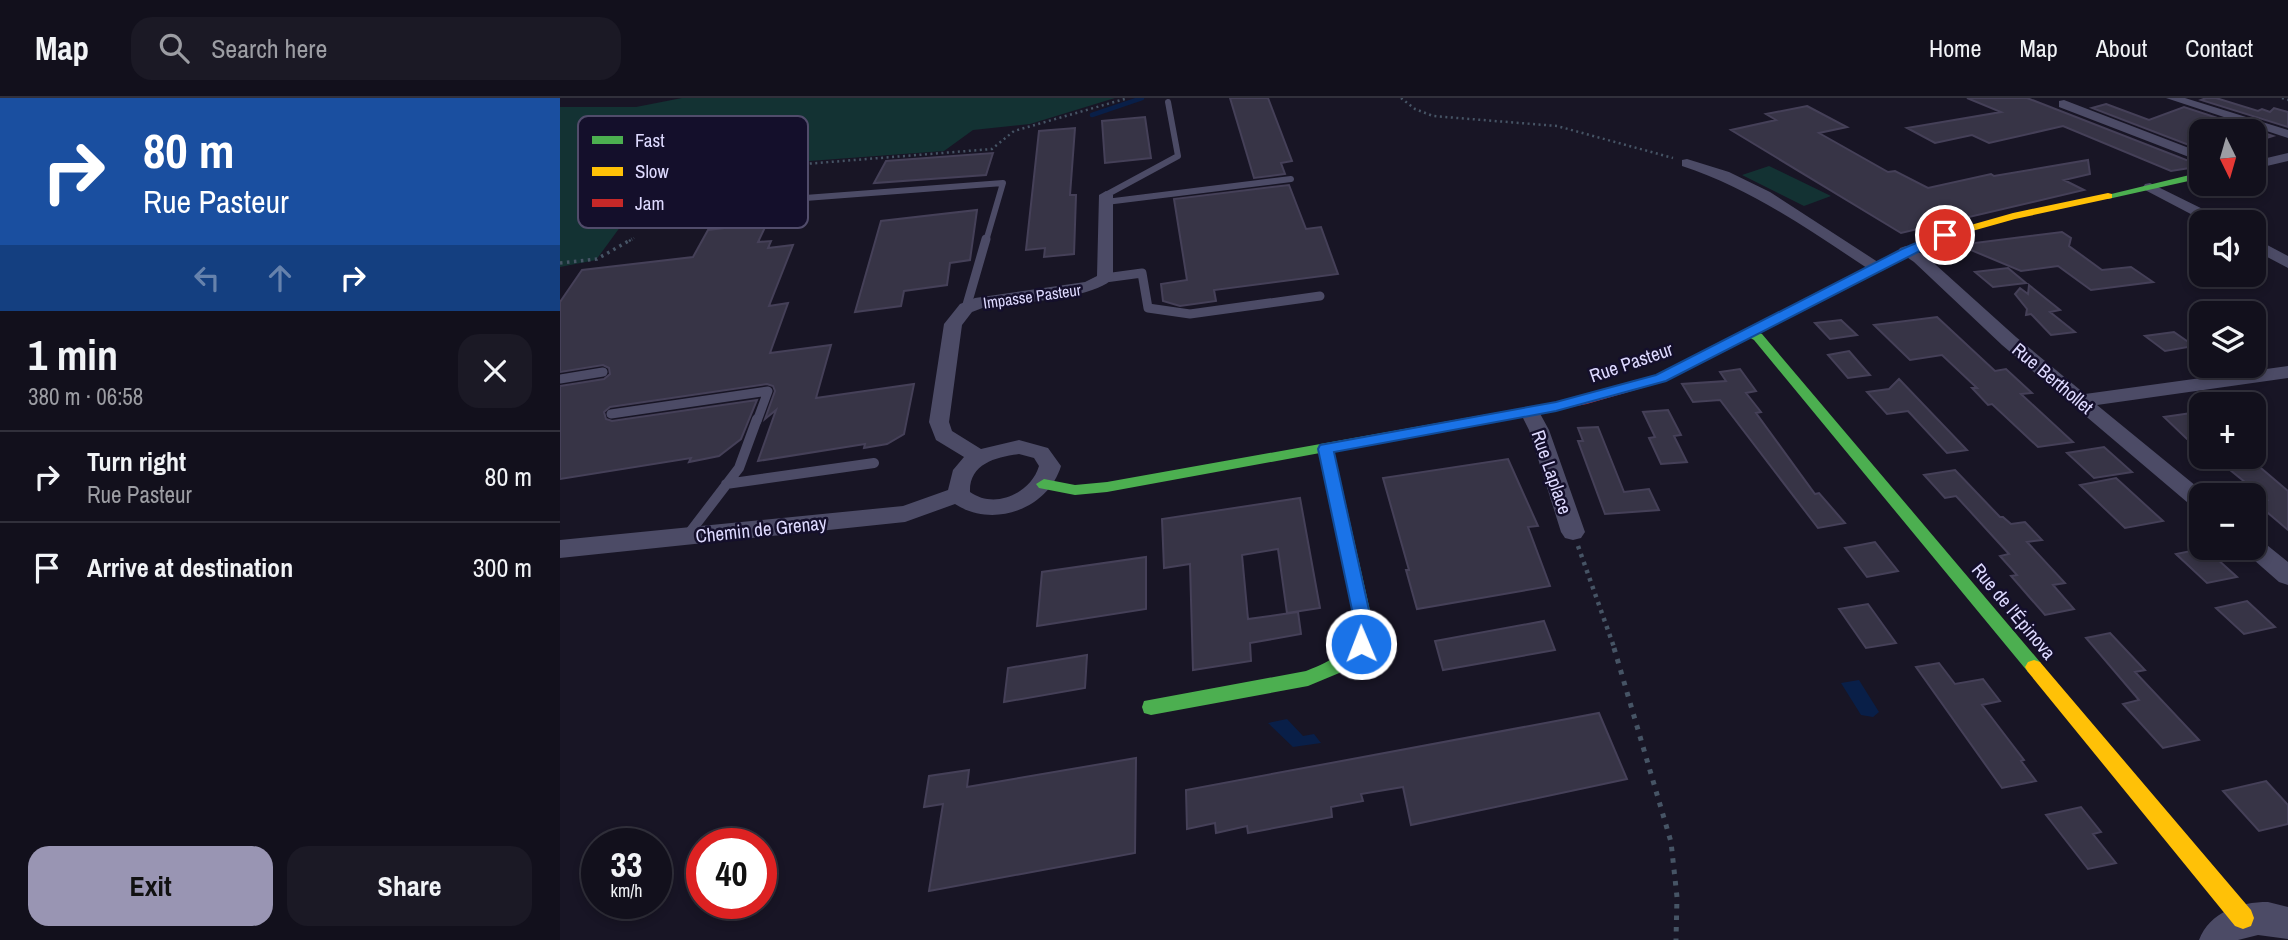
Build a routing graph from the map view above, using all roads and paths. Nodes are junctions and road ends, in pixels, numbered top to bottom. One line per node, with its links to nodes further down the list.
1 (1128, 98): 13 (path)
2 (1401, 98): 12 (path)
3 (2172, 98): 8 (street)
4 (2282, 98): 5 (path)
5 (2288, 100)
6 (1168, 102): 18 (lane)
7 (2064, 104): 9 (street)
8 (2288, 134)
9 (2189, 153)
10 (2288, 157): 11 (street)
11 (2266, 162)
12 (1687, 163): 25 (street)
13 (808, 164)
14 (2189, 177): 16 (street, Rue Pasteur)
15 (1291, 179): 18 (lane)
16 (2150, 187): 19 (street); 22 (street, Rue Pasteur)
17 (808, 198): 28 (lane)
18 (1106, 199): 26 (street, Impasse Pasteur)
19 (2194, 210)
20 (635, 238): 23 (path)
21 (2266, 250): 24 (street)
22 (1906, 251): 25 (street, Rue Pasteur); 33 (street, Rue Berthollet)
23 (560, 263)
24 (2288, 263)
25 (1876, 266): 29 (street, Rue Pasteur)
26 (1105, 278): 27 (lane); 28 (street, Impasse Pasteur)
27 (1320, 296)
28 (966, 308): 37 (street, Impasse Pasteur)
29 (1751, 332): 34 (street, Rue Pasteur); 49 (street, Rue de l'Épinova)
30 (603, 372): 32 (lane)
31 (2288, 372): 33 (street)
32 (560, 379)
33 (2080, 401): 41 (street, Rue Berthollet)
34 (1531, 412): 36 (street, Rue Pasteur); 43 (street, Rue Laplace)
35 (611, 414): 39 (lane)
36 (1326, 449): 40 (street, Rue Pasteur); 48 (street)
37 (979, 457): 40 (street); 42 (street)
38 (874, 463): 39 (lane)
39 (726, 484): 44 (lane)
40 (1044, 484): 42 (street)
41 (2189, 492)
42 (959, 494): 44 (street, Chemin de Grenay)
43 (1573, 532): 51 (path)
44 (687, 536): 45 (street, Chemin de Grenay)
45 (560, 549)
46 (2266, 557): 47 (street)
47 (2288, 576)
48 (1152, 707)
49 (2244, 918): 50 (street); 52 (street)
50 (2288, 923)
51 (1676, 940)
52 (2215, 940)

